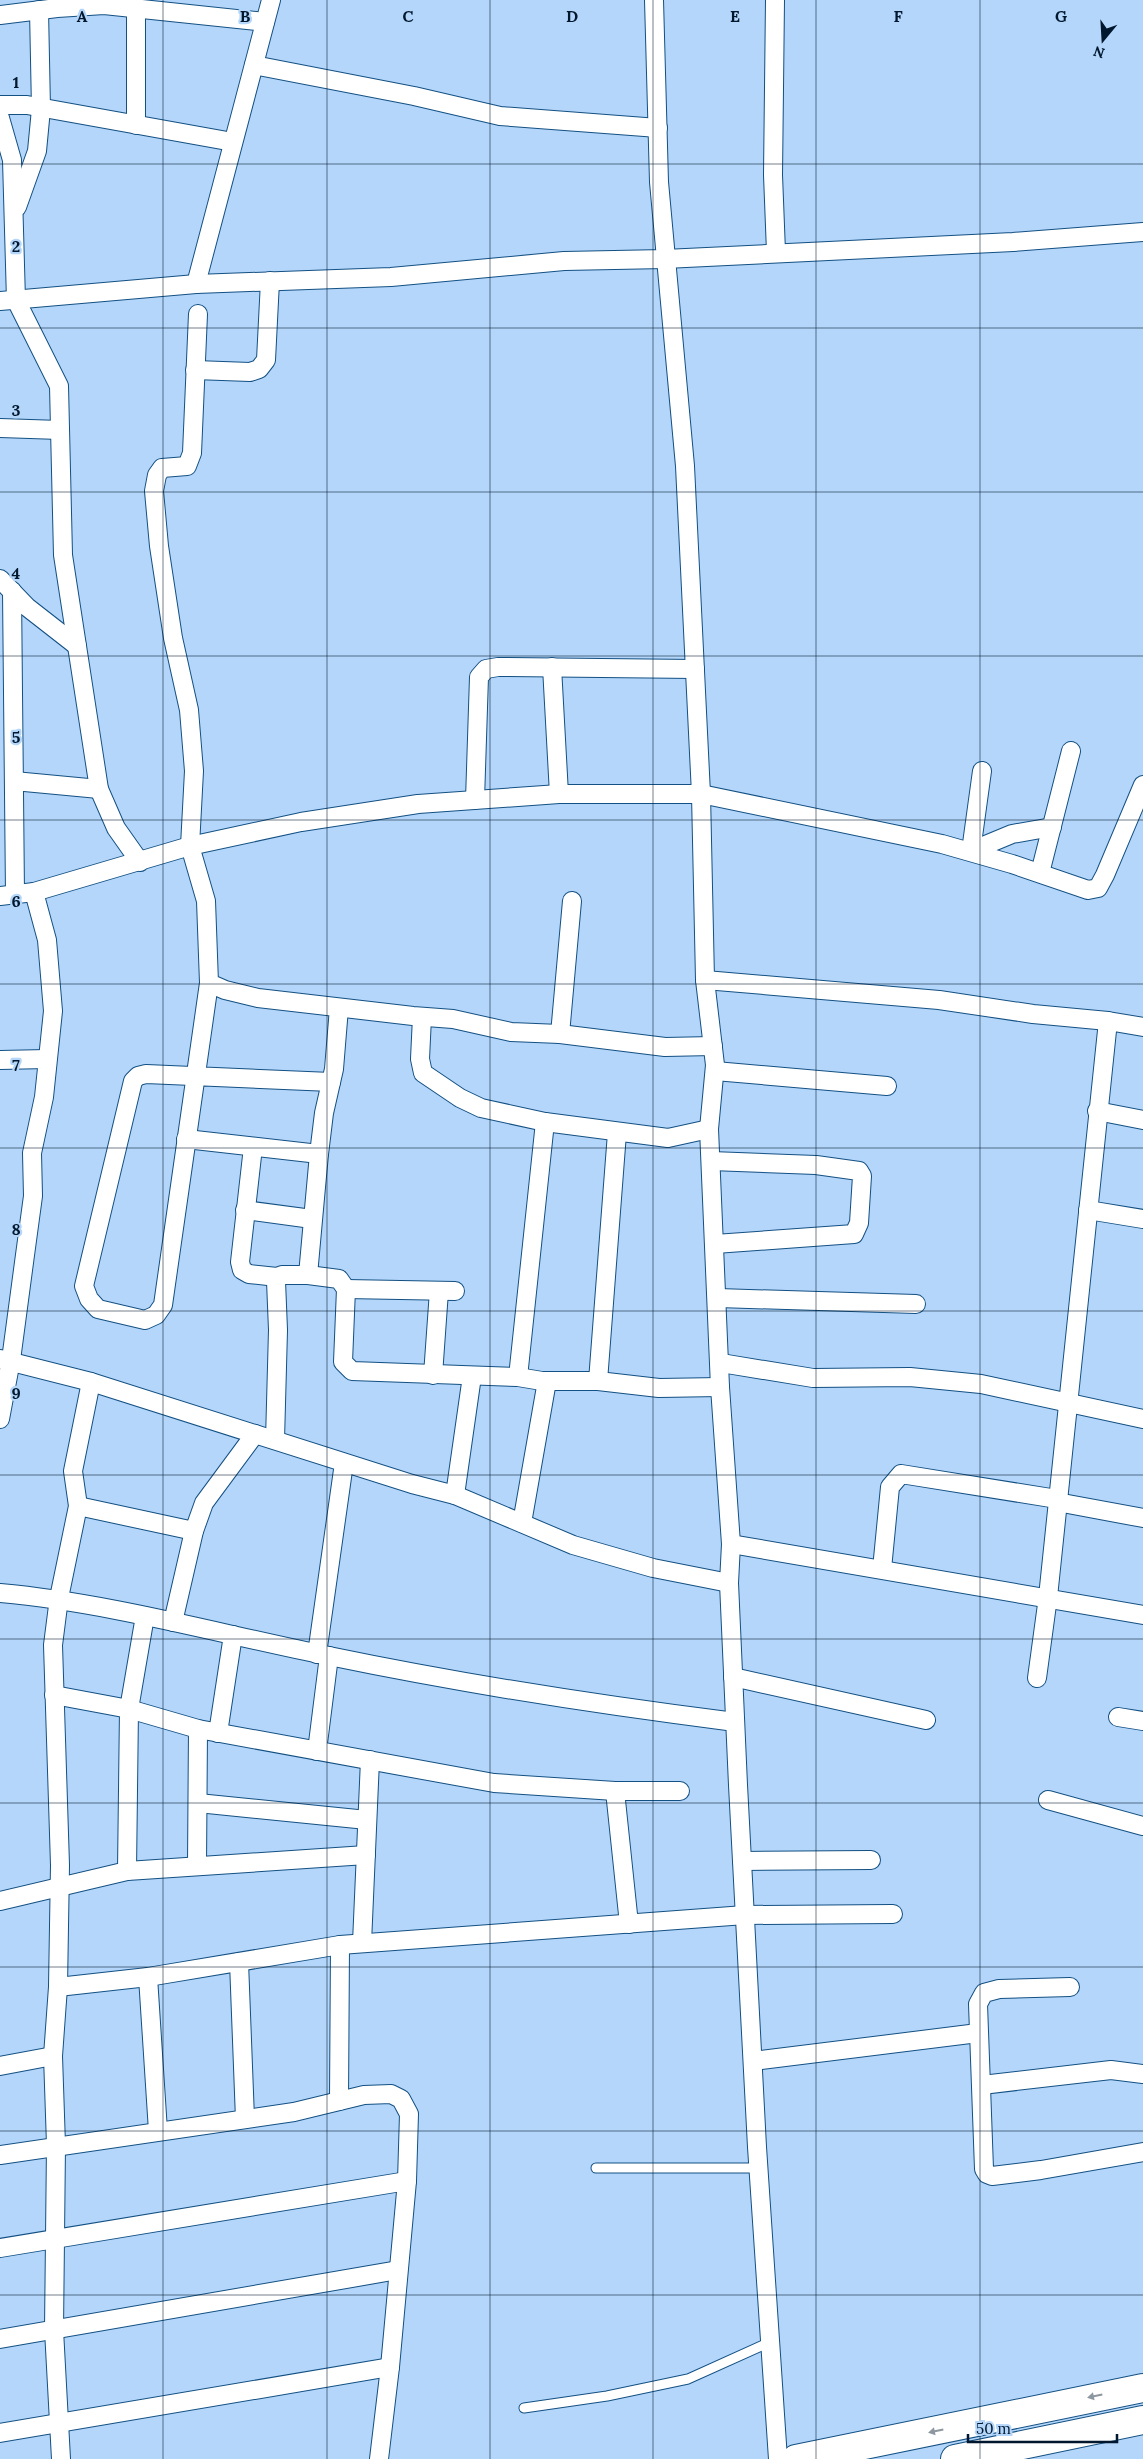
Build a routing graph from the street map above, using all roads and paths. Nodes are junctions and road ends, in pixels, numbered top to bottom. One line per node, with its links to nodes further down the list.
1 (271, 0): 8 (street)
2 (654, 0): 14 (street)
3 (775, 0): 18 (street)
4 (88, 3): 5 (street); 6 (street)
5 (136, 8): 8 (street); 13 (street)
6 (40, 10): 7 (street); 11 (street)
7 (0, 15)
8 (265, 22): 9 (street)
9 (254, 65): 14 (street); 15 (street)
10 (0, 105): 11 (street)
11 (41, 108): 13 (street); 16 (street)
12 (0, 118): 16 (street)
13 (136, 126): 15 (street)
14 (658, 128): 19 (street)
15 (233, 142): 21 (street)
16 (15, 214): 22 (street)
17 (1143, 232): 18 (street)
18 (776, 252): 19 (street)
19 (665, 259): 20 (street); 30 (street)
20 (270, 281): 21 (street); 24 (street)
21 (196, 284): 22 (street)
22 (8, 300): 26 (street)
23 (198, 314): 24 (street)
24 (195, 370): 40 (street)
25 (0, 428): 26 (street)
26 (60, 430): 28 (street)
27 (6, 585): 28 (street); 33 (street)
28 (77, 646): 35 (street)
29 (552, 667): 30 (street); 36 (street); 38 (street)
30 (695, 669): 37 (street)
31 (1071, 751): 39 (street)
32 (982, 771): 41 (street)
33 (14, 782): 35 (street); 45 (street)
34 (1143, 785): 43 (street)
35 (99, 789): 42 (street)
36 (559, 794): 37 (street); 38 (street)
37 (701, 794): 41 (street); 47 (street)
38 (475, 800): 40 (street)
39 (1052, 827): 41 (street); 43 (street)
40 (190, 846): 42 (street); 48 (street)
41 (970, 851): 43 (street)
42 (140, 862): 44 (street)
43 (1040, 873)
44 (34, 892): 45 (street); 55 (street)
45 (8, 895)
46 (572, 901): 53 (street)
47 (705, 980): 51 (street); 54 (street)
48 (209, 983): 49 (street); 58 (street)
49 (339, 1008): 50 (street); 59 (street)
50 (422, 1016): 53 (street); 63 (street)
51 (1108, 1020): 52 (street); 61 (street)
52 (1143, 1027)
53 (560, 1034): 54 (street)
54 (714, 1046): 57 (street)
55 (47, 1059): 56 (street); 80 (street)
56 (0, 1060)
57 (715, 1071): 60 (street); 64 (street)
58 (195, 1077): 59 (street); 66 (street); 66 (street)
59 (331, 1082): 68 (street)
60 (887, 1086)
61 (1097, 1111): 62 (street); 71 (street)
62 (1143, 1120)
63 (545, 1122): 65 (street); 84 (street)
64 (709, 1129): 65 (street); 69 (street)
65 (616, 1132): 86 (street)
66 (186, 1139): 67 (street)
67 (253, 1147): 68 (street); 70 (street)
68 (319, 1154): 72 (street)
69 (711, 1161): 74 (street); 74 (street)
70 (246, 1210): 72 (street); 76 (street)
71 (1088, 1210): 73 (street); 89 (street)
72 (312, 1219): 75 (street)
73 (1143, 1219)
74 (715, 1244): 78 (street)
75 (308, 1275): 76 (street); 77 (street)
76 (278, 1277): 93 (street)
77 (346, 1289): 82 (street); 82 (street)
78 (718, 1298): 79 (street); 81 (street)
79 (916, 1304)
80 (5, 1360): 87 (street); 90 (street)
81 (721, 1363): 88 (street); 89 (street)
82 (433, 1375): 83 (street)
83 (472, 1376): 84 (street); 95 (street)
84 (518, 1377): 85 (street)
85 (547, 1381): 86 (street); 99 (street)
86 (598, 1381): 88 (street)
87 (92, 1382): 92 (street); 97 (street)
88 (720, 1387): 101 (street)
89 (1067, 1402): 91 (street); 96 (street)
90 (0, 1419)
91 (1143, 1419)
92 (255, 1434): 93 (street); 100 (street)
93 (275, 1440): 94 (street)
94 (344, 1463): 95 (street); 111 (street)
95 (455, 1495): 99 (street)
96 (1057, 1501): 98 (street); 102 (street); 105 (street)
97 (78, 1506): 100 (street); 106 (street)
98 (1143, 1518)
99 (522, 1523): 103 (street)
100 (194, 1531): 109 (street)
101 (731, 1544): 102 (street); 103 (street)
102 (882, 1569): 105 (street)
103 (729, 1583): 112 (street)
104 (0, 1593): 106 (street)
105 (1048, 1597): 107 (street); 113 (street)
106 (59, 1598): 108 (street); 114 (street)
107 (1143, 1615)
108 (145, 1616): 109 (street); 115 (street)
109 (173, 1622): 110 (street)
110 (233, 1635): 111 (street); 121 (street)
111 (323, 1655): 119 (street); 122 (street)
112 (733, 1677): 117 (street); 119 (street)
113 (1038, 1678)
114 (54, 1694): 115 (street); 135 (street)
115 (129, 1709): 120 (street); 134 (street)
116 (1118, 1717): 118 (street)
117 (926, 1720)
118 (1143, 1721)
119 (735, 1722): 132 (street)
120 (198, 1729): 121 (street); 127 (street)
121 (218, 1733): 122 (street)
122 (317, 1751): 123 (street)
123 (370, 1760): 124 (street); 128 (street)
124 (615, 1791): 125 (street); 139 (street)
125 (680, 1791)
126 (1048, 1800): 129 (street)
127 (198, 1803): 128 (street); 133 (street)
128 (368, 1820): 130 (street)
129 (1143, 1826)
130 (366, 1855): 133 (street); 140 (street)
131 (871, 1860): 132 (street)
132 (742, 1861): 138 (street)
133 (197, 1865): 134 (street)
134 (127, 1871): 135 (street)
135 (60, 1885): 136 (street); 144 (street)
136 (0, 1901)
137 (893, 1914): 138 (street)
138 (745, 1915): 139 (street); 148 (street)
139 (629, 1924): 140 (street)
140 (362, 1944): 141 (street)
141 (340, 1945): 142 (street); 152 (street)
142 (239, 1962): 143 (street); 153 (street)
143 (148, 1977): 144 (street); 154 (street)
144 (58, 1987): 147 (street)
145 (1070, 1987): 146 (street)
146 (978, 2033): 148 (street); 151 (street)
147 (53, 2056): 149 (street); 155 (street)
148 (753, 2062): 159 (street)
149 (0, 2066)
150 (1143, 2074): 151 (street)
151 (982, 2085): 156 (street)
152 (339, 2101): 153 (street); 160 (street)
153 (245, 2119): 154 (street)
154 (158, 2131): 155 (street)
155 (56, 2145): 157 (street); 161 (street)
156 (1143, 2152)
157 (0, 2154)
158 (596, 2168): 159 (lane)
159 (759, 2168): 166 (street)
160 (407, 2181): 161 (street); 163 (street)
161 (56, 2238): 162 (street); 164 (street)
162 (0, 2248)
163 (398, 2270): 164 (street); 167 (street)
164 (54, 2330): 165 (street); 171 (street)
165 (0, 2339)
166 (770, 2342): 169 (lane); 175 (street)
167 (390, 2367): 171 (street); 174 (street)
168 (1143, 2388): 176 (main road, one-way to 176)
169 (524, 2408)
170 (1143, 2420): 177 (main road)
171 (58, 2422): 172 (street); 173 (street)
172 (0, 2433)
173 (61, 2459)
174 (379, 2459)
175 (778, 2459)
176 (796, 2459)
177 (955, 2459)

